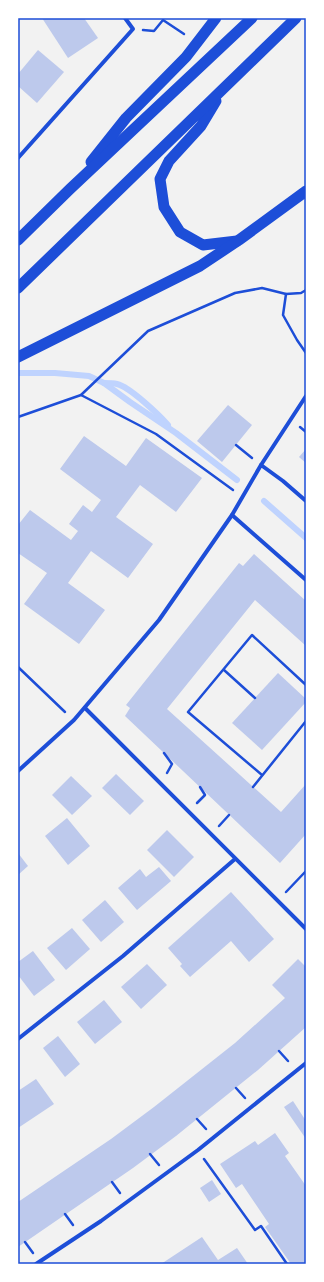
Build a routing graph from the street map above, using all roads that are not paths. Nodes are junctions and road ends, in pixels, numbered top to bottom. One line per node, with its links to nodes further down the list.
1 (125, 18): 6 (street)
2 (216, 18): 7 (highway)
3 (252, 18): 7 (highway)
4 (296, 18): 5 (highway)
5 (224, 88): 10 (highway); 11 (highway)
6 (18, 158)
7 (70, 189): 9 (highway)
8 (306, 191): 10 (highway)
9 (18, 240)
10 (239, 240): 12 (highway)
11 (18, 288)
12 (18, 357)
13 (306, 396): 14 (street)
14 (261, 465): 15 (street); 16 (street)
15 (306, 501)
16 (232, 515): 17 (street); 18 (street)
17 (306, 580)
18 (85, 708): 19 (street); 20 (street)
19 (18, 771)
20 (235, 859): 21 (street); 22 (street)
21 (306, 929)
22 (18, 1039)
23 (306, 1063): 24 (street)
24 (36, 1264)

